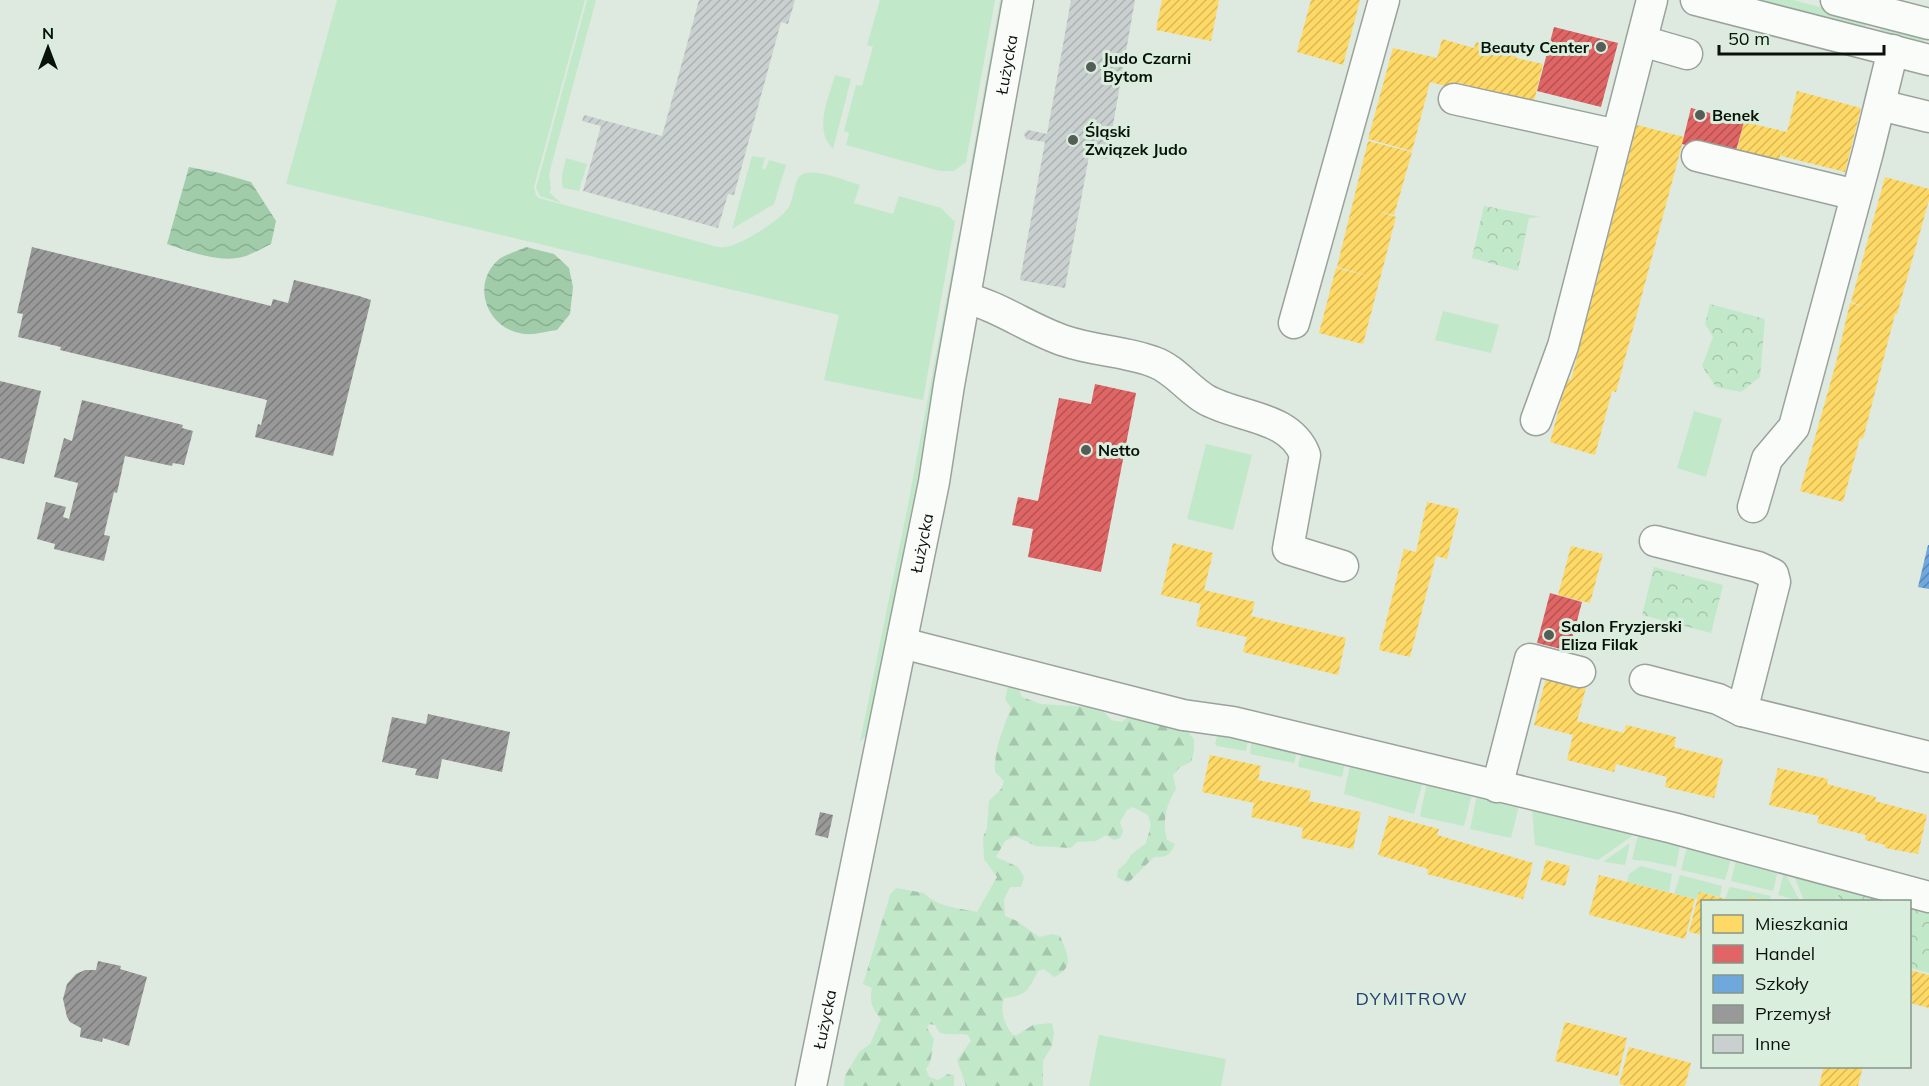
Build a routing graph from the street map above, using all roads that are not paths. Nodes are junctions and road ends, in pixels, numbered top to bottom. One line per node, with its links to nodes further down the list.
1 (1018, 0): 17 (street, Łużycka)
2 (1384, 0): 18 (street)
3 (1652, 0): 7 (street)
4 (1696, 0): 8 (street)
5 (1836, 0): 6 (street)
6 (1929, 24)
7 (1642, 40): 9 (street); 14 (street)
8 (1893, 51): 10 (street); 12 (street)
9 (1687, 54)
10 (1929, 60)
11 (1454, 99): 14 (street)
12 (1880, 105): 13 (street); 16 (street)
13 (1929, 117)
14 (1617, 135): 19 (street)
15 (1696, 156): 16 (street)
16 (1856, 195): 20 (street)
17 (965, 298): 22 (street); 23 (street, Łużycka)
18 (1294, 322)
19 (1536, 420)
20 (1753, 507)
21 (1656, 541): 26 (street)
22 (1343, 566)
23 (902, 643): 28 (street); 30 (street, Łużycka)
24 (1580, 672): 28 (street)
25 (1645, 680): 26 (street)
26 (1742, 711): 27 (street)
27 (1929, 758)
28 (1497, 787): 29 (street)
29 (1929, 897)
30 (811, 1086)

